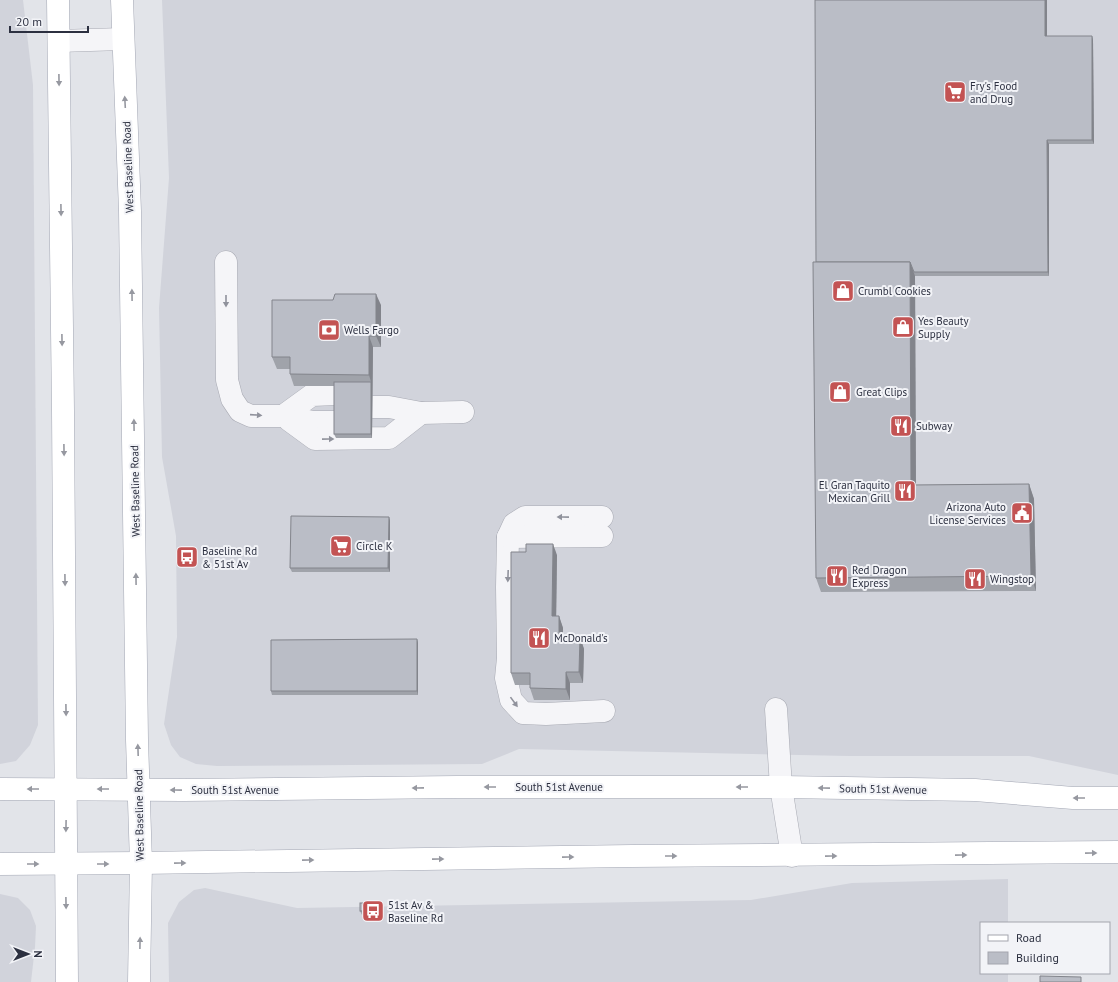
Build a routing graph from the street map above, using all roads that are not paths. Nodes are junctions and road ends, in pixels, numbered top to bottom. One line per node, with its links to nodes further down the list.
1 (58, 0): 4 (main road)
2 (122, 0): 3 (main road, West Baseline Road)
3 (122, 39): 4 (lane); 17 (main road, West Baseline Road, one-way to 3)
4 (58, 41): 16 (main road, one-way to 16)
5 (226, 262): 10 (lane, one-way to 10)
6 (336, 408): 10 (lane)
7 (373, 408): 9 (lane)
8 (463, 412): 9 (lane)
9 (422, 413): 10 (lane, one-way to 9)
10 (283, 416)
11 (602, 526): 13 (lane, one-way to 13)
12 (776, 709): 14 (lane)
13 (604, 712)
14 (781, 787): 17 (main road, South 51st Avenue, one-way to 17); 18 (main road, South 51st Avenue, one-way to 14); 20 (lane)
15 (0, 789): 16 (main road, South 51st Avenue, one-way to 15)
16 (67, 789): 17 (main road, South 51st Avenue, one-way to 16); 23 (main road, one-way to 23)
17 (139, 789): 21 (main road, West Baseline Road)
18 (1118, 798)
19 (1118, 852): 20 (main road, one-way to 19)
20 (792, 856): 21 (main road, one-way to 20)
21 (141, 863): 23 (main road, one-way to 21); 25 (main road, West Baseline Road, one-way to 21)
22 (0, 864): 23 (main road, one-way to 23)
23 (66, 864): 24 (main road, one-way to 24)
24 (67, 982)
25 (140, 982)

